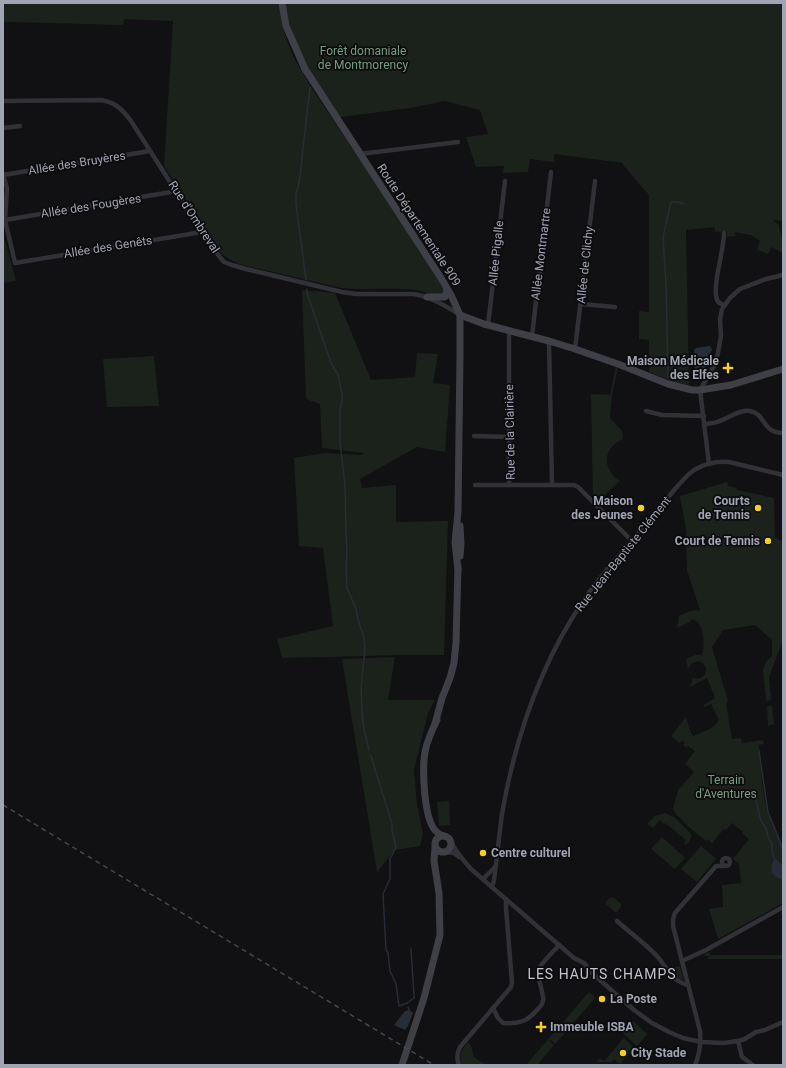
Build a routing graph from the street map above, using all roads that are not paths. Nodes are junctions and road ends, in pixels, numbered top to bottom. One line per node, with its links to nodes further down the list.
1 (282, 3): 7 (main road, Route Départementale 909)
2 (3, 101): 6 (street, Rue d'Ombreval)
3 (20, 126): 4 (street)
4 (3, 128)
5 (458, 142): 7 (street)
6 (150, 151): 9 (street, Allée des Bruyères); 12 (street, Rue d'Ombreval)
7 (360, 154): 17 (main road, Route Départementale 909)
8 (551, 172): 27 (street, Allée Montmartre)
9 (3, 175): 13 (street)
10 (504, 181): 25 (street, Allée Pigalle)
11 (595, 181): 20 (street, Allée de Clichy)
12 (177, 191): 13 (street, Allée des Fougères); 14 (street, Rue d'Ombreval)
13 (5, 220): 14 (street, Allée des Genêts)
14 (202, 232): 18 (street, Rue d'Ombreval)
15 (724, 233): 19 (street)
16 (783, 275): 21 (street)
17 (441, 278): 18 (main road); 23 (main road, Route Départementale 909)
18 (426, 297): 23 (street, Rue d'Ombreval)
19 (717, 299): 21 (street); 24 (street)
20 (581, 304): 22 (street); 29 (street, Allée de Clichy)
21 (724, 305): 24 (street)
22 (615, 307)
23 (460, 315): 25 (main road); 44 (main road, Route Départementale 909)
24 (720, 319): 31 (street)
25 (488, 325): 26 (main road)
26 (509, 330): 27 (main road); 37 (street, Rue de la Clairière)
27 (532, 336): 28 (main road)
28 (549, 341): 29 (main road); 40 (street)
29 (575, 349): 31 (main road)
30 (783, 369): 31 (main road)
31 (700, 390): 33 (street)
32 (646, 411): 33 (street)
33 (704, 416): 34 (street)
34 (705, 424): 35 (street); 38 (street)
35 (783, 433)
36 (474, 436): 37 (street)
37 (510, 437): 42 (street, Rue de la Clairière)
38 (708, 464): 39 (street, Rue Jean-Baptiste Clément); 43 (street, Rue Jean-Baptiste Clément)
39 (783, 476)
40 (552, 484): 42 (street, Rue de la Clairière); 43 (street, Rue de la Clairière)
41 (475, 485): 42 (street)
42 (509, 485)
43 (632, 541): 50 (street, Rue Jean-Baptiste Clément)
44 (427, 805): 45 (main road); 47 (main road)
45 (444, 836): 46 (main road); 47 (main road)
46 (450, 841): 48 (main road); 49 (street)
47 (435, 845): 48 (main road); 52 (main road)
48 (444, 852): 49 (street); 52 (main road)
49 (465, 862): 53 (street)
50 (496, 866): 53 (street); 54 (street, Rue Jean-Baptiste Clément)
51 (724, 866): 61 (street)
52 (436, 875): 67 (main road)
53 (484, 879): 54 (street)
54 (492, 887): 55 (street)
55 (506, 899): 56 (street); 58 (street)
56 (512, 904): 58 (street); 60 (street)
57 (783, 908): 61 (street)
58 (506, 918): 63 (street)
59 (616, 921): 62 (street)
60 (559, 945): 63 (street); 66 (street)
61 (682, 961): 62 (street)
62 (688, 985): 66 (street)
63 (493, 1008): 70 (street)
64 (783, 1022): 65 (street)
65 (738, 1041): 66 (street); 72 (street)
66 (701, 1042): 71 (street)
67 (408, 1046): 68 (main road); 69 (main road)
68 (402, 1065)
69 (406, 1065)
70 (459, 1065)
71 (695, 1065)
72 (753, 1065)

